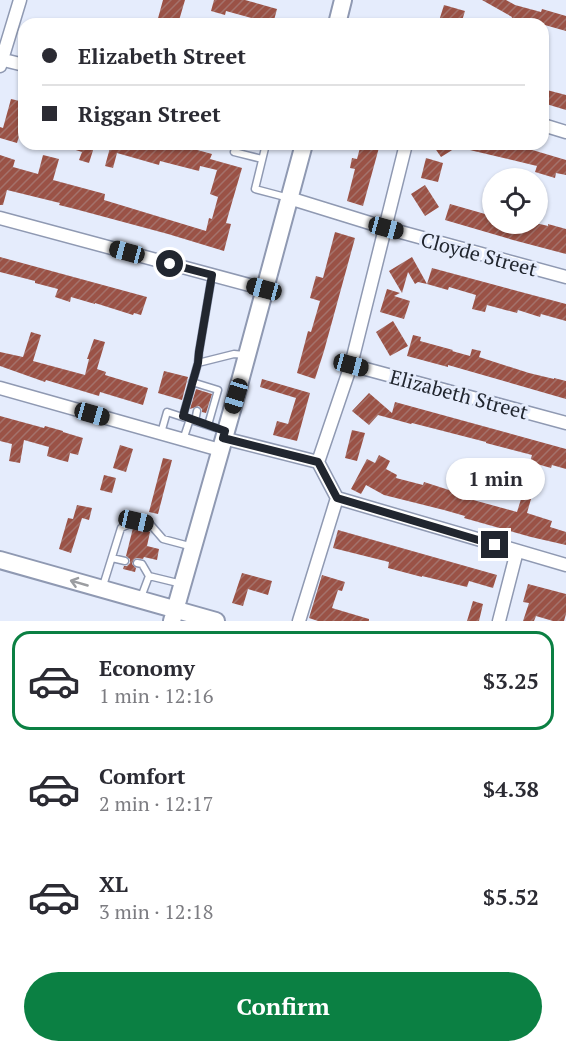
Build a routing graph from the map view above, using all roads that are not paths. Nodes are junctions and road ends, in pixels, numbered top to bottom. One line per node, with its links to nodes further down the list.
1 (20, 0): 4 (street)
2 (344, 0): 3 (main road)
3 (339, 18)
4 (1, 61): 5 (street)
5 (18, 64)
6 (549, 127): 7 (street)
7 (566, 132)
8 (235, 150): 12 (lane)
9 (265, 150): 12 (lane)
10 (302, 150): 13 (main road)
11 (405, 150): 15 (street)
12 (262, 159): 13 (lane)
13 (289, 198): 15 (street, Cloyde Street); 18 (main road)
14 (0, 218): 16 (street)
15 (386, 228): 17 (street, Cloyde Street); 21 (street)
16 (212, 275): 18 (street); 20 (lane)
17 (566, 278)
18 (264, 289): 19 (main road)
19 (246, 356): 20 (lane); 25 (main road)
20 (198, 363): 22 (lane)
21 (351, 365): 29 (street, Elizabeth Street); 34 (street)
22 (192, 382): 24 (lane); 27 (lane)
23 (0, 388): 31 (street)
24 (218, 390): 25 (lane); 30 (lane)
25 (236, 396): 33 (main road)
26 (198, 411): 28 (lane)
27 (183, 416): 28 (lane); 31 (lane)
28 (192, 420): 30 (lane); 32 (lane)
29 (566, 423)
30 (208, 425): 33 (lane)
31 (160, 434): 32 (street)
32 (183, 440): 33 (street)
33 (223, 440): 34 (street); 36 (main road)
34 (318, 462): 35 (street)
35 (337, 498): 37 (street); 49 (street)
36 (193, 547): 38 (lane); 44 (main road)
37 (517, 551): 42 (street); 50 (street)
38 (112, 558): 40 (lane); 45 (lane)
39 (0, 560): 45 (main road, one-way to 39)
40 (125, 561)
41 (137, 563): 43 (lane)
42 (566, 565)
43 (149, 576): 44 (lane); 46 (lane)
44 (183, 585): 47 (main road)
45 (102, 589): 46 (main road)
46 (140, 600): 47 (main road)
47 (174, 616): 48 (main road)
48 (216, 621)
49 (299, 621)
50 (499, 621)

